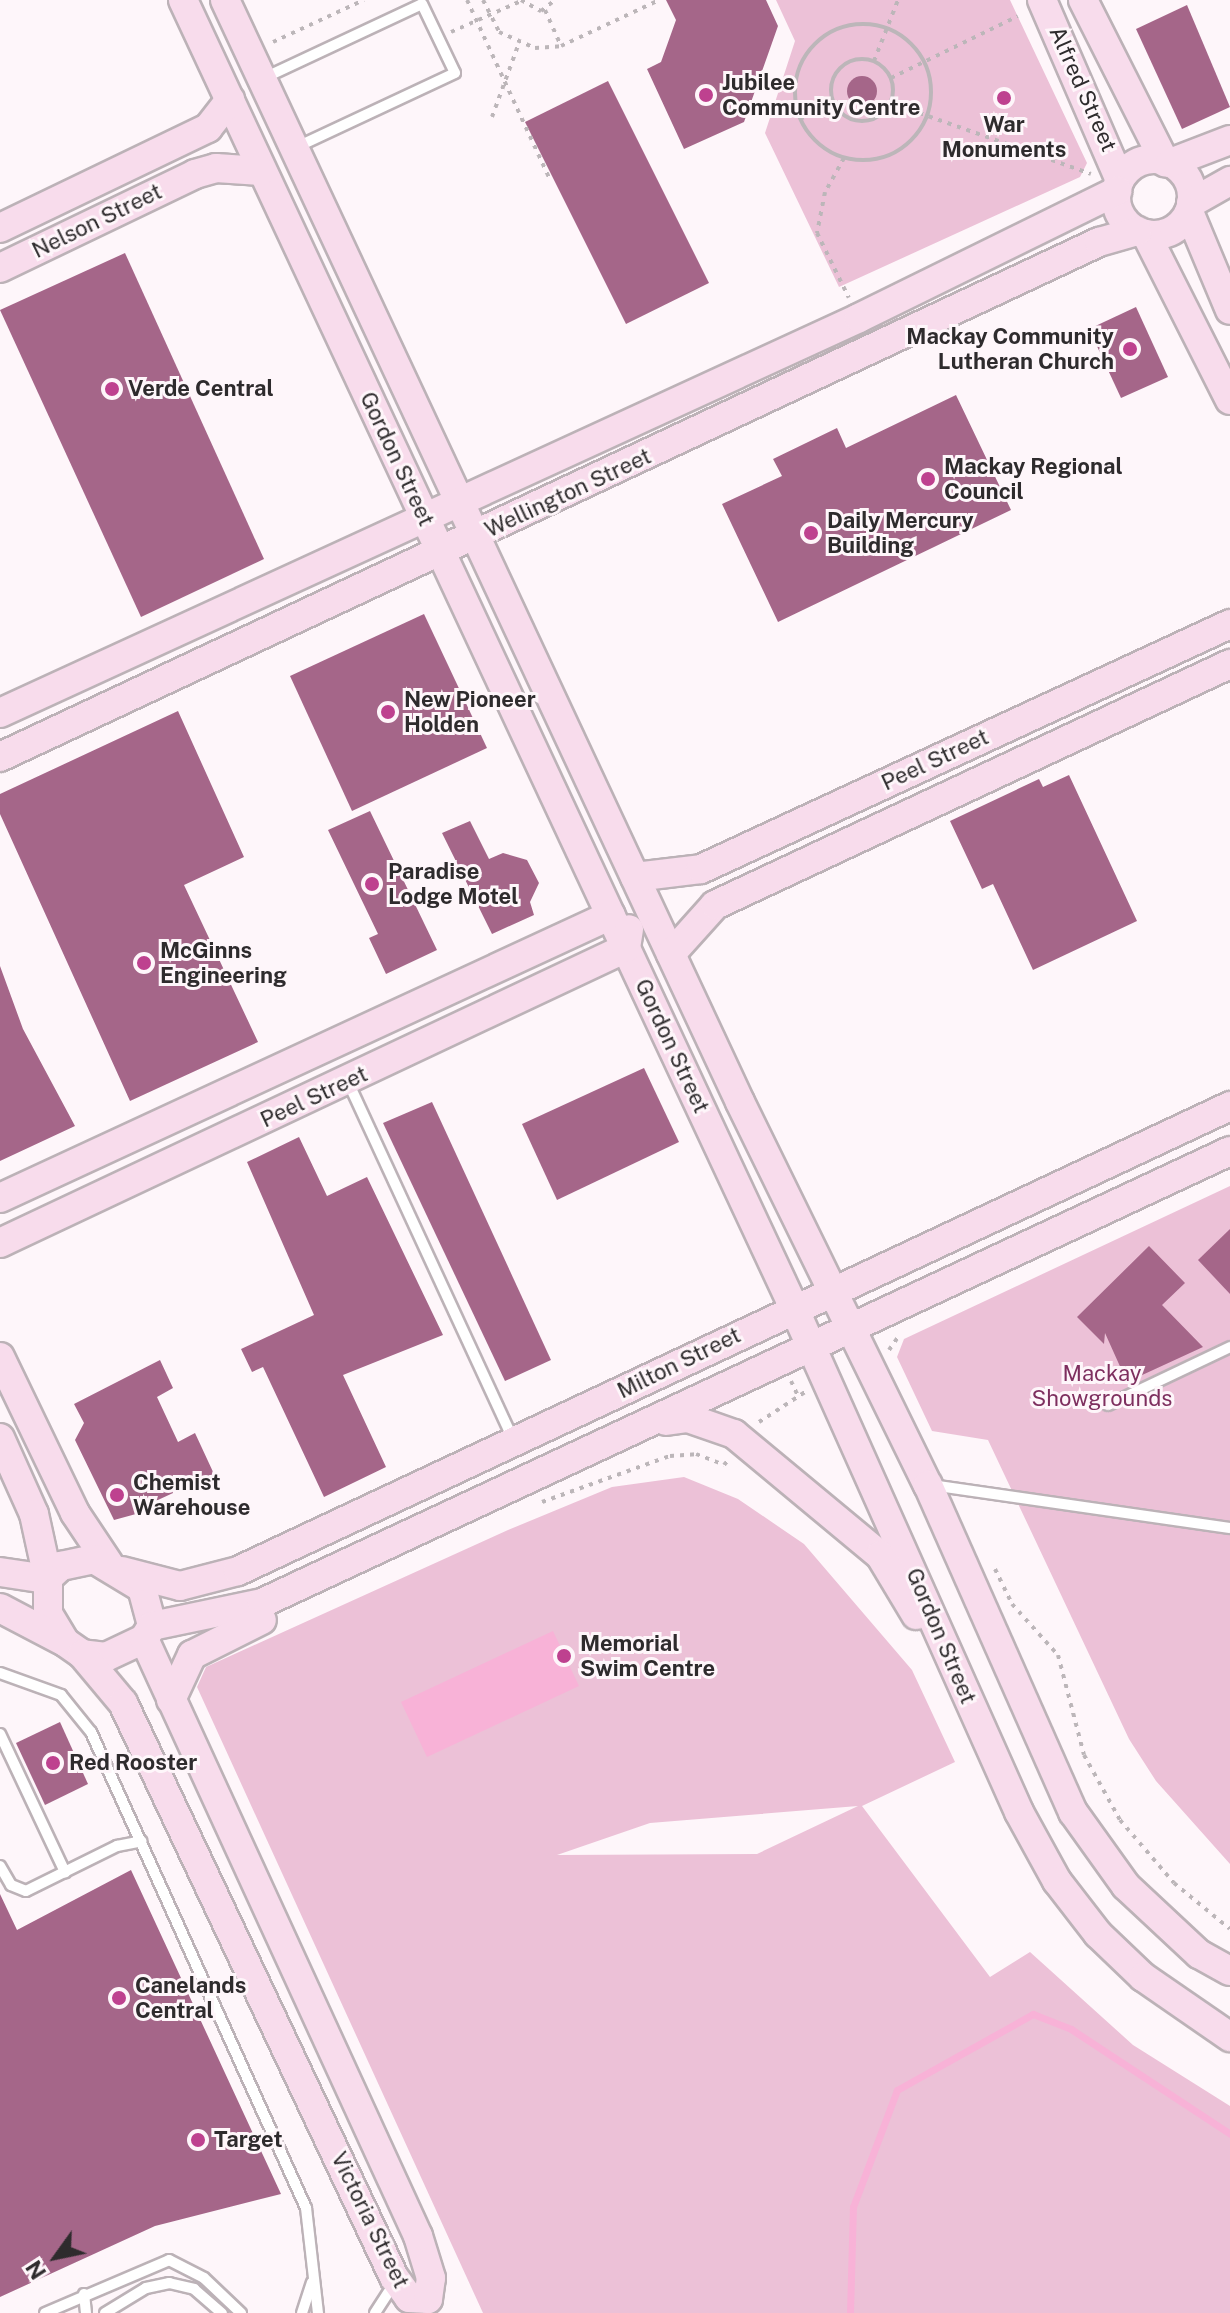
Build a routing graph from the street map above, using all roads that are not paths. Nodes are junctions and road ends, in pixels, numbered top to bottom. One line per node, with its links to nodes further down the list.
1 (183, 0): 6 (street, Gordon Street)
2 (225, 0): 5 (street, Gordon Street)
3 (1042, 0): 14 (street, Alfred Street)
4 (1083, 0): 10 (street, Alfred Street)
5 (262, 78): 9 (street, Gordon Street); 9 (lane)
6 (230, 100): 8 (street, Nelson Street); 11 (street, Gordon Street)
7 (1230, 140): 10 (street)
8 (180, 143): 12 (street); 16 (street, Nelson Street)
9 (295, 148): 21 (street, Gordon Street)
10 (1168, 162): 14 (street); 15 (street)
11 (261, 171): 12 (street, Nelson Street); 22 (street, Gordon Street)
12 (195, 174): 18 (street, Nelson Street)
13 (1230, 181): 15 (street)
14 (1118, 186): 17 (street); 21 (street, Wellington Street)
15 (1190, 207): 17 (street); 19 (street)
16 (0, 228)
17 (1142, 233): 20 (street); 23 (street, Wellington Street)
18 (0, 268)
19 (1230, 310)
20 (1230, 400)
21 (457, 501): 22 (street, Wellington Street); 23 (street, Gordon Street)
22 (424, 517): 24 (street, Gordon Street); 27 (street, Wellington Street)
23 (474, 537): 24 (street, Wellington Street); 32 (street, Gordon Street)
24 (442, 553): 29 (street, Wellington Street); 35 (street, Gordon Street)
25 (1230, 624): 28 (street, Peel Street)
26 (1230, 664): 30 (street, Peel Street)
27 (0, 713)
28 (999, 731): 30 (street); 31 (street, Peel Street)
29 (0, 757)
30 (1015, 765): 33 (street, Peel Street)
31 (846, 802): 33 (street); 34 (street, Peel Street)
32 (613, 831): 34 (street, Gordon Street); 36 (street)
33 (863, 836): 37 (street, Peel Street)
34 (635, 877): 37 (street, Gordon Street)
35 (611, 915): 36 (street, Gordon Street); 41 (street, Peel Street)
36 (626, 948): 38 (street, Peel Street); 44 (street, Gordon Street)
37 (671, 954): 43 (street, Gordon Street)
38 (348, 1082): 42 (street, Peel Street); 52 (lane)
39 (1230, 1106): 43 (street, Milton Street)
40 (1230, 1151): 45 (street, Milton Street)
41 (0, 1198)
42 (0, 1243)
43 (835, 1288): 44 (street, Milton Street); 45 (street, Gordon Street)
44 (794, 1308): 47 (street, Gordon Street); 52 (street, Milton Street)
45 (854, 1330): 47 (street, Milton Street); 53 (street, Gordon Street)
46 (1230, 1347): 49 (lane)
47 (812, 1350): 50 (street, Milton Street); 64 (street, Gordon Street)
48 (0, 1357): 56 (street)
49 (1108, 1405)
50 (651, 1423): 55 (street, Milton Street); 64 (street)
51 (0, 1438): 58 (street)
52 (515, 1443): 56 (street, Milton Street)
53 (928, 1485): 54 (lane); 69 (street, Gordon Street)
54 (1230, 1528)
55 (346, 1565): 60 (street, Milton Street); 63 (street)
56 (116, 1568): 58 (street); 60 (street)
57 (0, 1572): 58 (street)
58 (48, 1578): 61 (street)
59 (0, 1608): 61 (street)
60 (148, 1633): 61 (street); 63 (street, Victoria Street)
61 (74, 1648): 72 (street, Victoria Street)
62 (0, 1673): 66 (lane)
63 (171, 1700): 74 (street, Victoria Street)
64 (977, 1719): 70 (street, Gordon Street)
65 (0, 1734): 68 (lane)
66 (142, 1841): 68 (lane); 71 (lane)
67 (0, 1866): 68 (lane)
68 (65, 1872)
69 (1230, 1971)
70 (1230, 2037)
71 (315, 2269): 80 (lane); 81 (lane)
72 (394, 2277): 74 (street, Victoria Street); 82 (lane)
73 (84, 2294): 75 (lane); 76 (lane); 79 (lane)
74 (419, 2306)
75 (45, 2313)
76 (86, 2313)
77 (105, 2313): 78 (lane)
78 (222, 2313)
79 (241, 2313)
80 (302, 2313)
81 (318, 2313)
82 (375, 2313)

